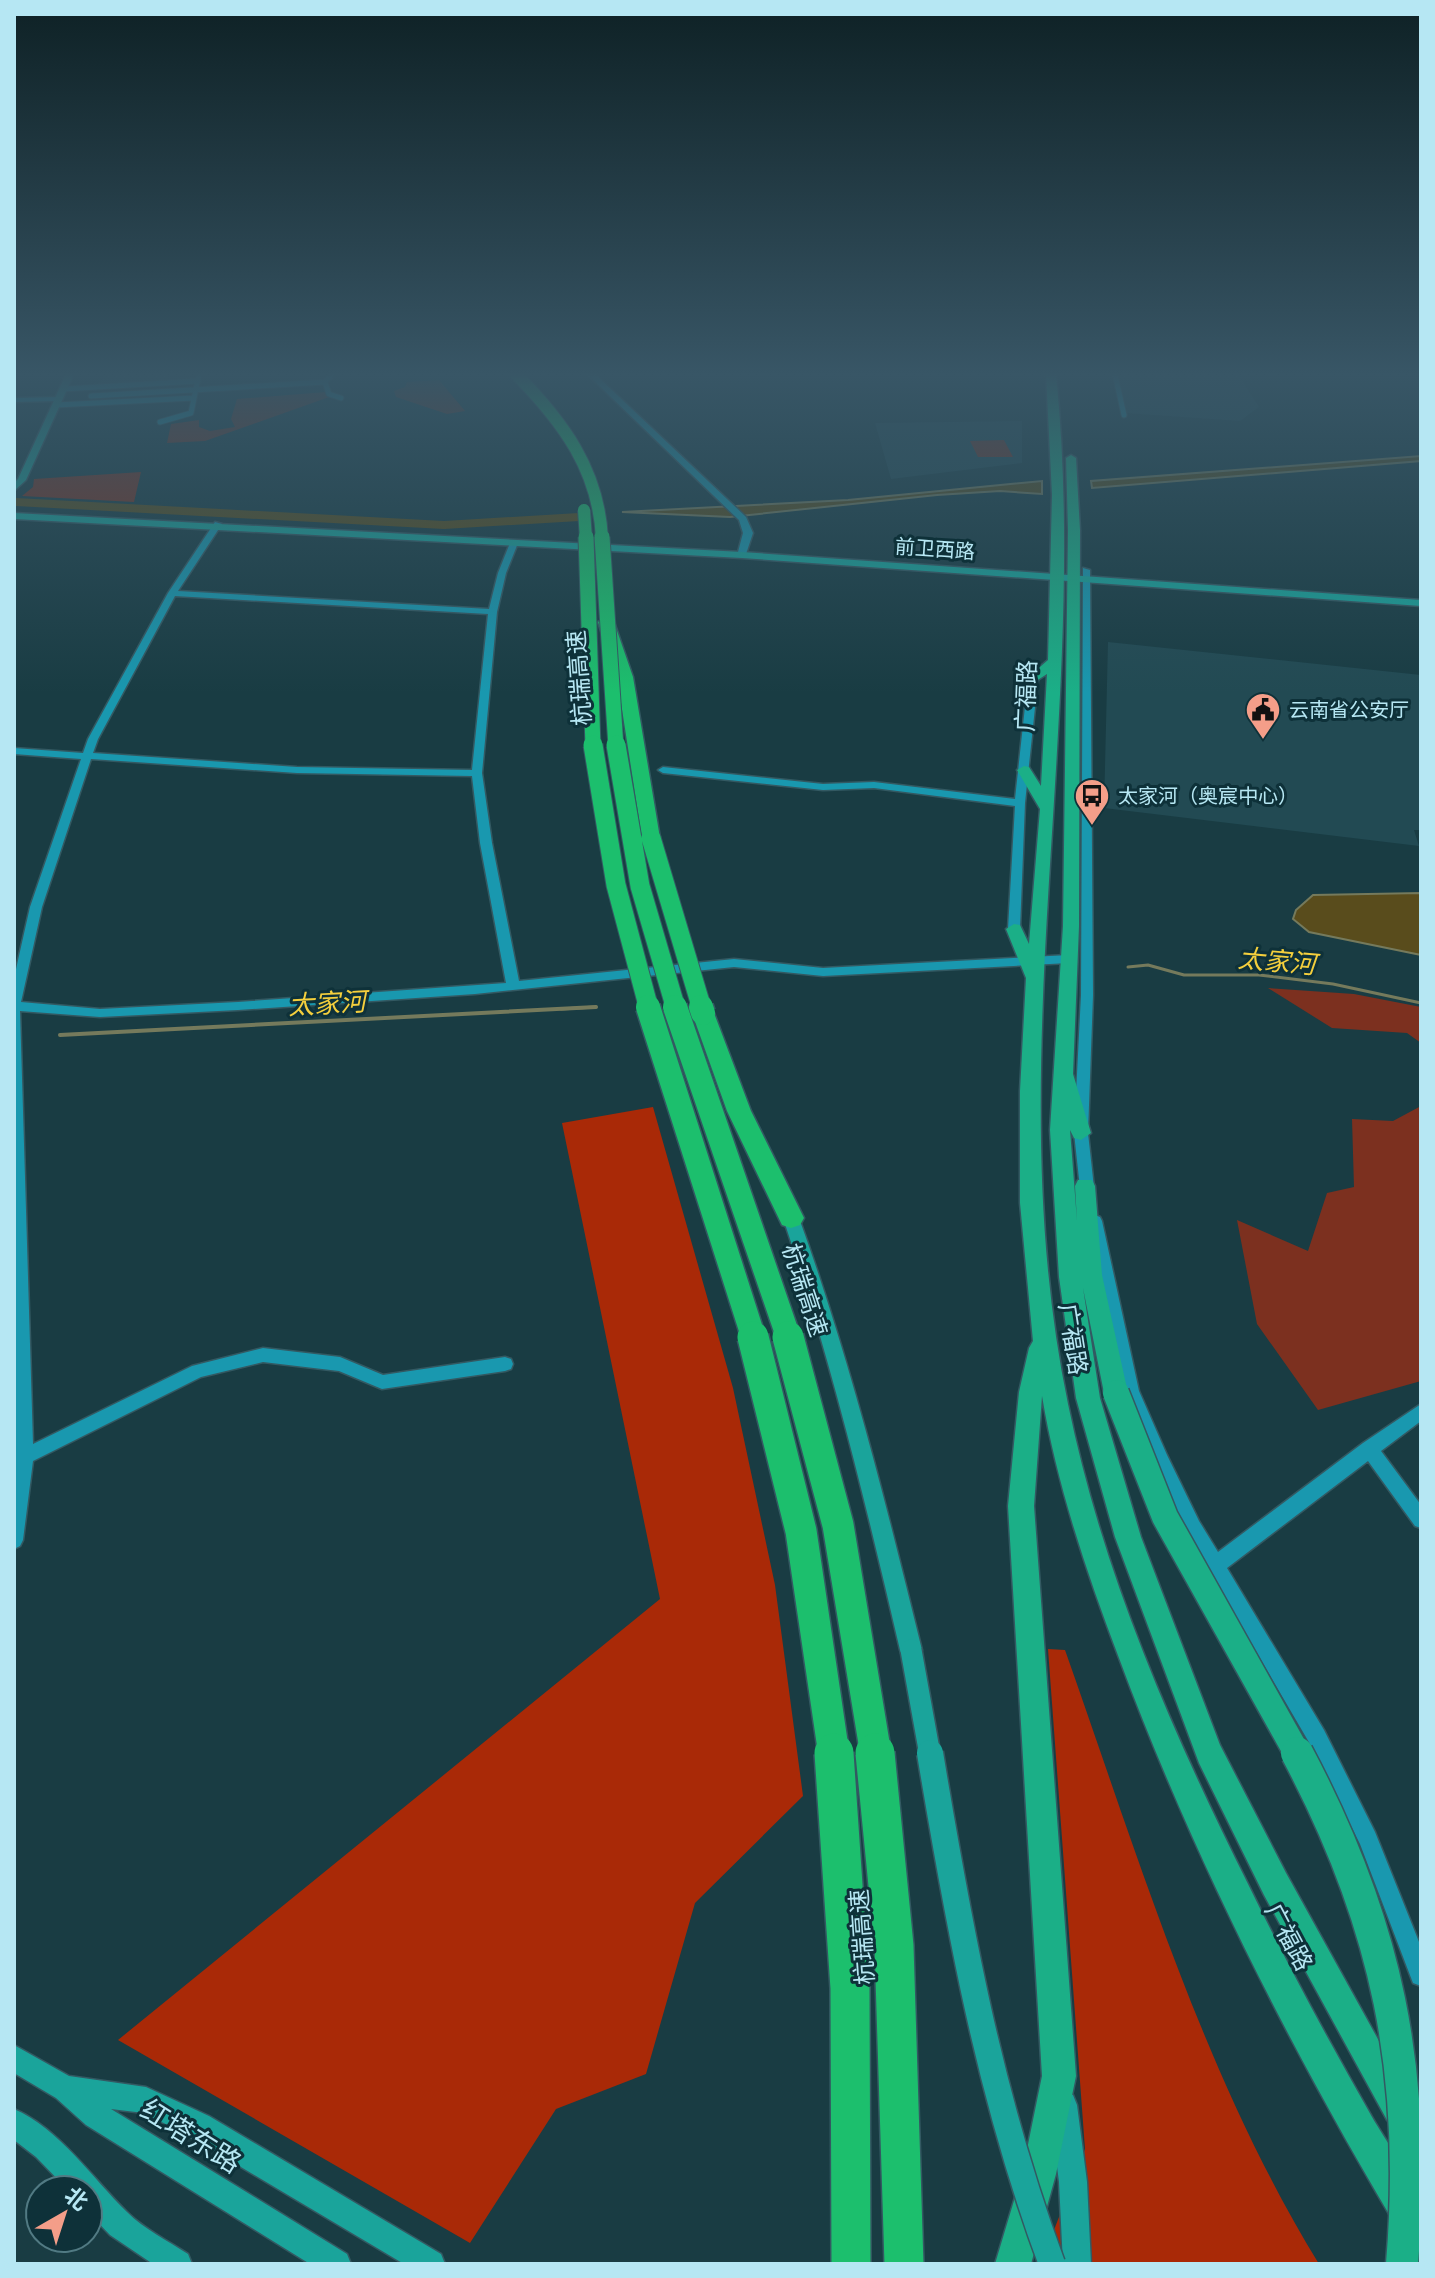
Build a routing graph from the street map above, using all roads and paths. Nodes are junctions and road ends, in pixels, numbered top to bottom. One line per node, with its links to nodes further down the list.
1 (576, 480): 55 (highway, 杭瑞高速, bridge)
2 (593, 480): 14 (highway, 杭瑞高速, bridge)
3 (702, 480): 9 (street)
4 (1062, 480): 10 (main road, 广福路)
5 (1071, 480): 10 (main road, 广福路)
6 (14, 515): 7 (main road, 前卫西路)
7 (217, 526): 8 (main road, 前卫西路); 9 (main road, 前卫西路); 11 (street)
8 (514, 543): 10 (main road, 前卫西路); 13 (street)
9 (743, 552): 10 (main road, 前卫西路)
10 (1072, 573): 12 (main road, 前卫西路); 15 (main road, 广福路); 24 (street); 25 (main road, 广福路)
11 (172, 593): 13 (street); 18 (street)
12 (1421, 600)
13 (493, 612): 21 (street)
14 (606, 620): 34 (highway, bridge); 56 (highway, 杭瑞高速, bridge)
15 (1055, 661): 16 (main road); 23 (main road, 广福路)
16 (1033, 679): 20 (street)
17 (14, 751): 18 (street)
18 (86, 758): 21 (street); 30 (street)
19 (663, 770): 22 (street)
20 (1024, 770): 22 (street); 23 (main road)
21 (477, 773): 29 (street)
22 (1020, 803): 26 (street)
23 (1047, 808): 28 (main road, 广福路)
24 (1085, 874): 25 (main road); 32 (street)
25 (1071, 926): 27 (main road, 广福路)
26 (1014, 929): 28 (main road)
27 (1069, 959): 28 (street); 31 (main road, 广福路)
28 (1034, 968): 29 (street); 35 (main road, 广福路)
29 (513, 985): 30 (street)
30 (14, 1006): 39 (street)
31 (1062, 1066): 32 (main road); 48 (main road, 广福路)
32 (1081, 1133): 33 (street)
33 (1085, 1186): 42 (street); 60 (main road, bridge)
34 (791, 1218): 58 (main road, bridge)
35 (1043, 1338): 45 (main road); 51 (main road, 广福路)
36 (505, 1364): 39 (street)
37 (1421, 1411): 38 (street)
38 (1369, 1448): 40 (street); 42 (street)
39 (25, 1456): 41 (street)
40 (1421, 1520)
41 (14, 1540)
42 (1216, 1565): 43 (street)
43 (1421, 1975)
44 (14, 2058): 46 (main road, 红塔东路)
45 (1059, 2076): 57 (main road); 59 (main road)
46 (65, 2089): 53 (main road, 红塔东路); 54 (main road)
47 (14, 2123): 49 (main road)
48 (1421, 2146)
49 (72, 2174)
50 (104, 2208): 52 (main road)
51 (1421, 2233)
52 (178, 2264)
53 (337, 2264)
54 (431, 2264)
55 (851, 2264)
56 (904, 2264)
57 (1013, 2264)
58 (1052, 2264)
59 (1077, 2264)
60 (1402, 2264)

